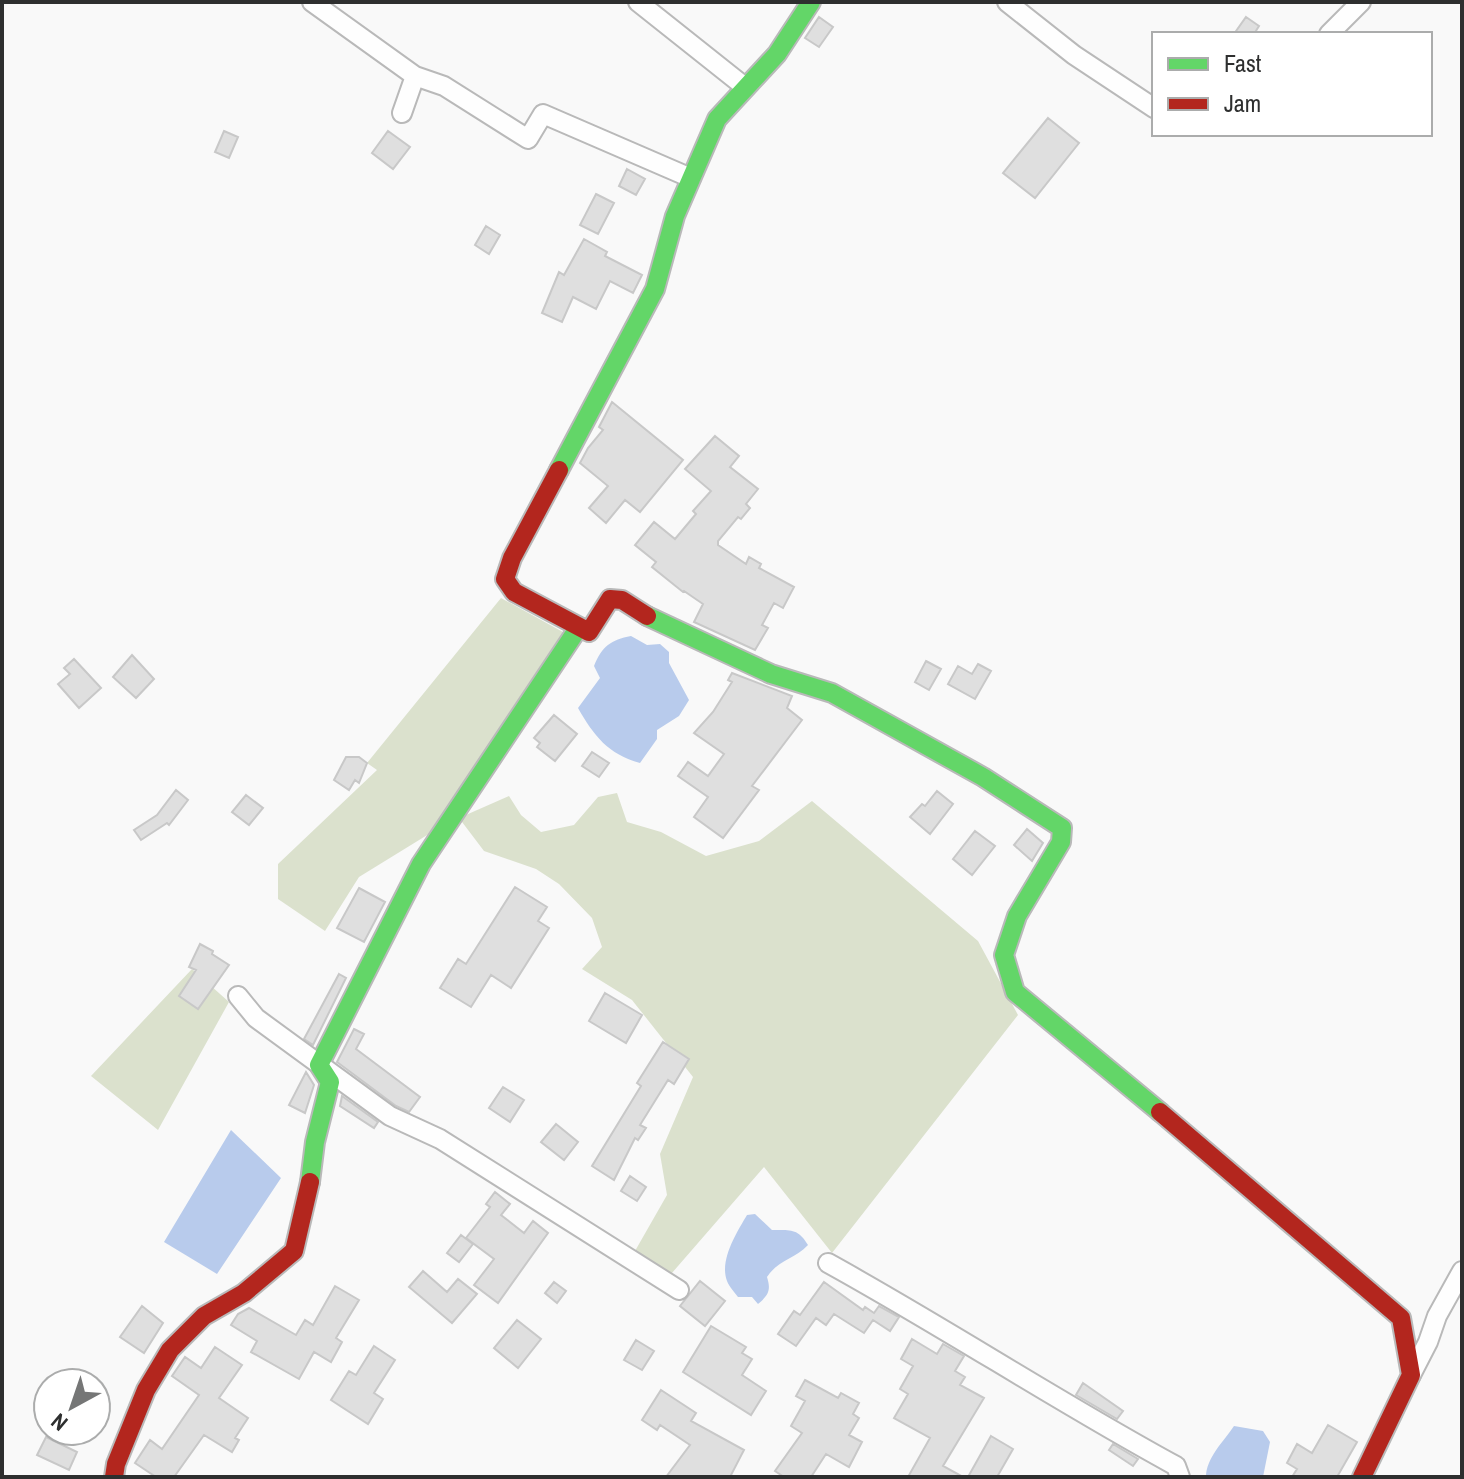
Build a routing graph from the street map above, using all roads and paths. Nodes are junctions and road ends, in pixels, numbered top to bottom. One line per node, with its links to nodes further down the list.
1 (312, 2): 7 (street)
2 (638, 2): 8 (street)
3 (811, 2): 8 (street)
4 (1007, 2): 9 (street)
5 (1361, 2): 6 (street)
6 (1331, 32)
7 (415, 76): 10 (street); 11 (street)
8 (745, 87): 11 (street)
9 (1152, 107)
10 (402, 113)
11 (691, 178): 12 (street)
12 (579, 627): 14 (street); 18 (street)
13 (238, 996): 14 (street)
14 (319, 1065): 17 (street); 19 (street)
15 (828, 1263): 20 (street)
16 (1462, 1271): 18 (street)
17 (679, 1290)
18 (1411, 1375): 21 (street)
19 (114, 1477)
20 (1180, 1477)
21 (1362, 1477)

